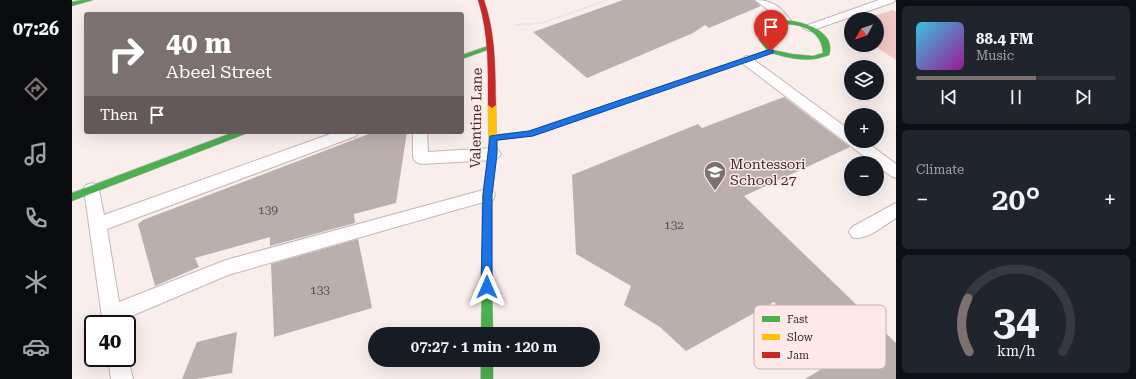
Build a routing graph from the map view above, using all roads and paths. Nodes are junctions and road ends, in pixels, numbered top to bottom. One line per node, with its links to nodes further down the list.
1 (90, 0): 6 (street)
2 (481, 0): 10 (street, Valentine Lane)
3 (608, 0): 8 (path)
4 (760, 0): 7 (lane)
5 (890, 0): 9 (lane)
6 (72, 4)
7 (786, 22): 9 (street); 11 (street)
8 (515, 25)
9 (809, 28): 11 (street)
10 (491, 47): 12 (street); 18 (street, Valentine Lane)
11 (771, 51): 13 (street)
12 (464, 56)
13 (746, 60): 14 (lane); 18 (street)
14 (844, 133)
15 (237, 134): 22 (street)
16 (346, 134): 26 (lane)
17 (420, 134): 20 (lane)
18 (493, 138): 20 (street, Valentine Lane)
19 (864, 148): 21 (lane)
20 (493, 154): 23 (street, Valentine Lane)
21 (896, 172)
22 (92, 189): 24 (street); 26 (lane)
23 (487, 195): 29 (lane); 30 (street, Valentine Lane)
24 (72, 197)
25 (896, 210): 27 (lane)
26 (98, 225): 28 (lane)
27 (858, 232)
28 (111, 315)
29 (123, 315)
30 (486, 327)
31 (120, 367): 33 (lane)
32 (487, 367): 34 (street)
33 (122, 379)
34 (487, 379)

